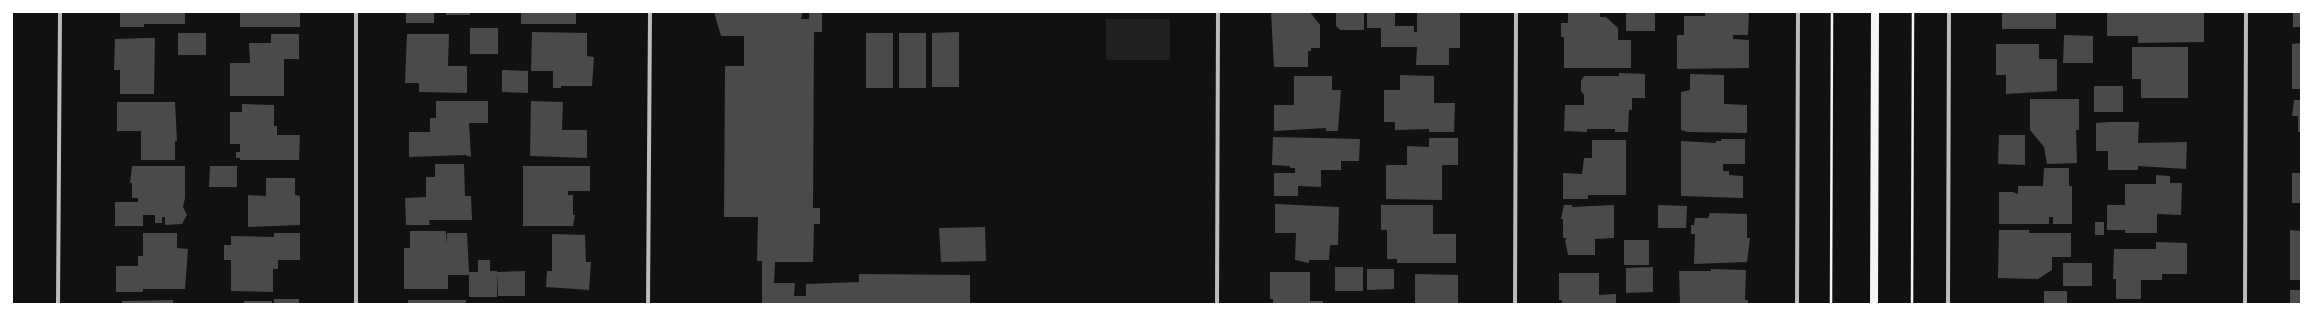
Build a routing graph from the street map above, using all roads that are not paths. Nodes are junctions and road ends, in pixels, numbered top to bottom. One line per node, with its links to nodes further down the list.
1 (60, 12): 10 (street)
2 (356, 12): 11 (street)
3 (650, 12): 12 (street)
4 (1218, 12): 13 (street)
5 (1516, 12): 14 (street)
6 (1798, 12): 15 (street)
7 (1875, 12): 16 (main road)
8 (1949, 12): 17 (street)
9 (2246, 12): 18 (street)
10 (58, 304)
11 (356, 304)
12 (648, 304)
13 (1216, 304)
14 (1515, 304)
15 (1797, 304)
16 (1874, 304)
17 (1948, 304)
18 (2244, 304)

